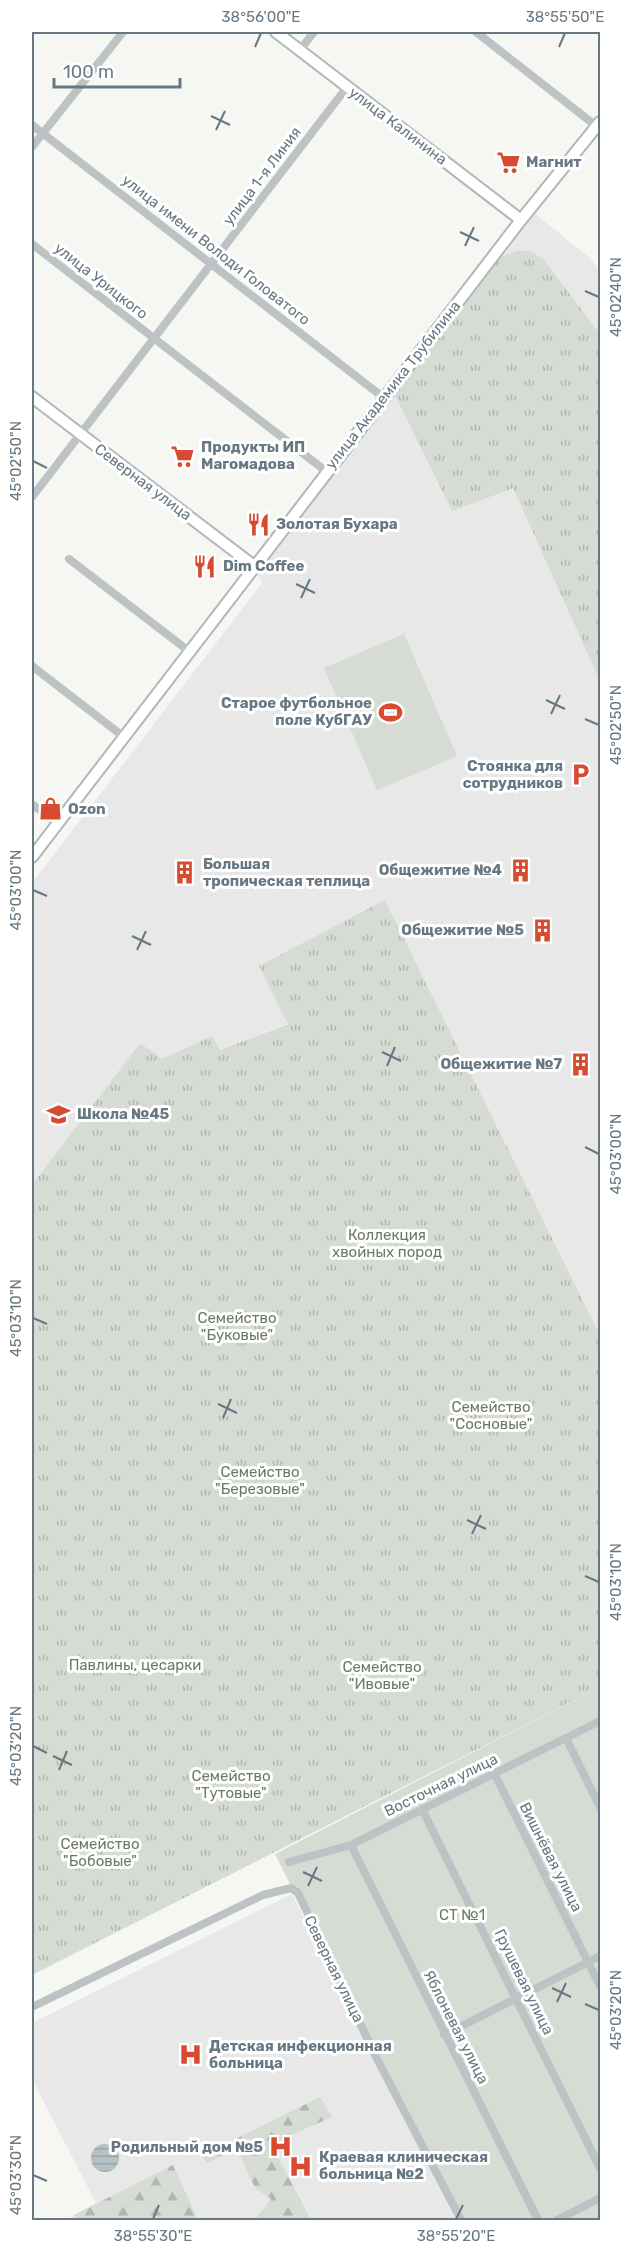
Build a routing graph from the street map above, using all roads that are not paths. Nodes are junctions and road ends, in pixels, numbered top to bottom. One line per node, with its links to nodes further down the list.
1 (123, 32): 9 (street)
2 (276, 32): 5 (main road, улица Калинина)
3 (314, 32): 5 (street)
4 (476, 32): 8 (street)
5 (300, 50): 6 (main road, улица Калинина)
6 (347, 87): 11 (main road, улица Калинина); 13 (street, улица 1-я Линия)
7 (32, 125): 9 (street, улица имени Володи Головатого)
8 (599, 126): 11 (main road, улица Академика Трубилина)
9 (43, 133): 10 (street); 13 (street, улица имени Володи Головатого)
10 (32, 147)
11 (521, 219): 16 (main road, улица Академика Трубилина)
12 (32, 244): 14 (street, улица Урицкого)
13 (213, 263): 14 (street, улица 1-я Линия); 16 (street, улица имени Володи Головатого)
14 (154, 339): 17 (street, улица 1-я Линия); 18 (street)
15 (32, 397): 17 (main road, Северная улица)
16 (384, 398): 18 (main road, улица Академика Трубилина)
17 (82, 435): 19 (street, улица 1-я Линия); 21 (main road, Северная улица)
18 (327, 472): 21 (main road, улица Академика Трубилина)
19 (32, 497)
20 (69, 559): 22 (street)
21 (254, 566): 22 (main road, улица Академика Трубилина)
22 (190, 652): 24 (main road, улица Академика Трубилина)
23 (32, 666): 24 (street)
24 (124, 737): 26 (main road, улица Академика Трубилина)
25 (32, 804): 26 (street)
26 (56, 823): 27 (main road, улица Академика Трубилина)
27 (32, 857)
28 (600, 1720): 29 (street, Восточная улица)
29 (566, 1738): 30 (street, Восточная улица); 31 (street)
30 (494, 1773): 32 (street, Восточная улица); 36 (street, Вишнёвая улица)
31 (600, 1807)
32 (422, 1809): 33 (street, Восточная улица); 38 (street, Грушевая улица)
33 (351, 1845): 34 (street, Восточная улица); 40 (street, Яблоневая улица)
34 (289, 1862)
35 (600, 1956): 36 (street)
36 (589, 1962): 37 (street, Вишнёвая улица); 38 (street)
37 (600, 1986)
38 (518, 1998): 40 (street); 41 (street, Грушевая улица)
39 (32, 2007): 43 (street, Северная улица)
40 (444, 2035): 44 (street, Яблоневая улица)
41 (600, 2168)
42 (600, 2201): 45 (street)
43 (461, 2220)
44 (538, 2220)
45 (557, 2220)

